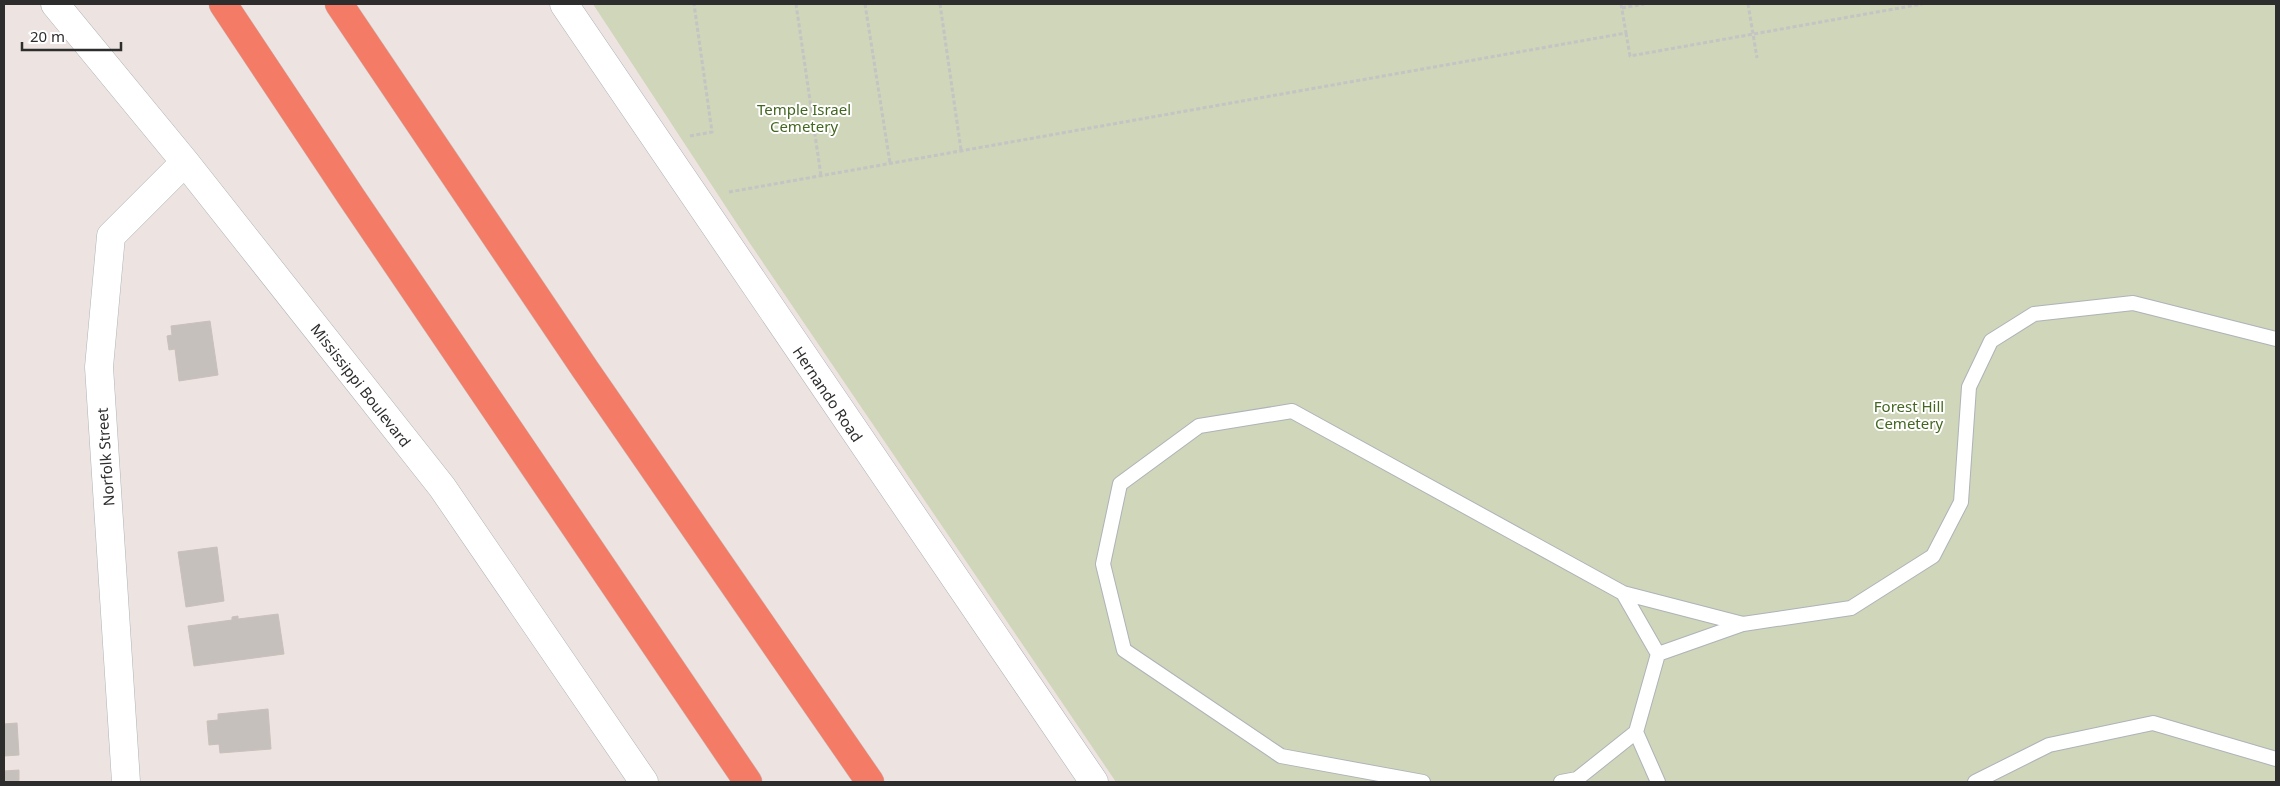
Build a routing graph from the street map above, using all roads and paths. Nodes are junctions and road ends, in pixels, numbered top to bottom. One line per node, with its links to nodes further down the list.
1 (55, 4): 19 (street, Mississippi Boulevard)
2 (223, 4): 32 (highway)
3 (339, 4): 33 (highway)
4 (564, 4): 17 (street, Hernando Road)
5 (694, 4): 17 (path)
6 (796, 4): 21 (path)
7 (865, 4): 20 (path)
8 (940, 4): 18 (path)
9 (1644, 4): 13 (path)
10 (1748, 4): 15 (path)
11 (1914, 4): 12 (path); 15 (path)
12 (1922, 4)
13 (1621, 6): 14 (path)
14 (1626, 33): 15 (path); 18 (path)
15 (1753, 34): 16 (path)
16 (1758, 58)
17 (658, 141): 22 (street, Hernando Road)
18 (961, 150): 20 (path)
19 (185, 162): 30 (street, Norfolk Street); 31 (street, Mississippi Boulevard)
20 (890, 163): 21 (path)
21 (821, 176): 22 (path)
22 (694, 198): 34 (street, Hernando Road)
23 (2276, 339): 25 (lane)
24 (1623, 593): 25 (lane); 26 (lane); 29 (lane)
25 (1743, 624): 26 (lane)
26 (1658, 654): 27 (lane)
27 (1636, 732): 36 (lane); 37 (lane)
28 (2276, 759): 38 (lane)
29 (1369, 777): 35 (lane)
30 (126, 782)
31 (644, 782)
32 (748, 782)
33 (870, 782)
34 (1094, 782)
35 (1423, 782)
36 (1561, 782)
37 (1658, 782)
38 (1975, 782)

